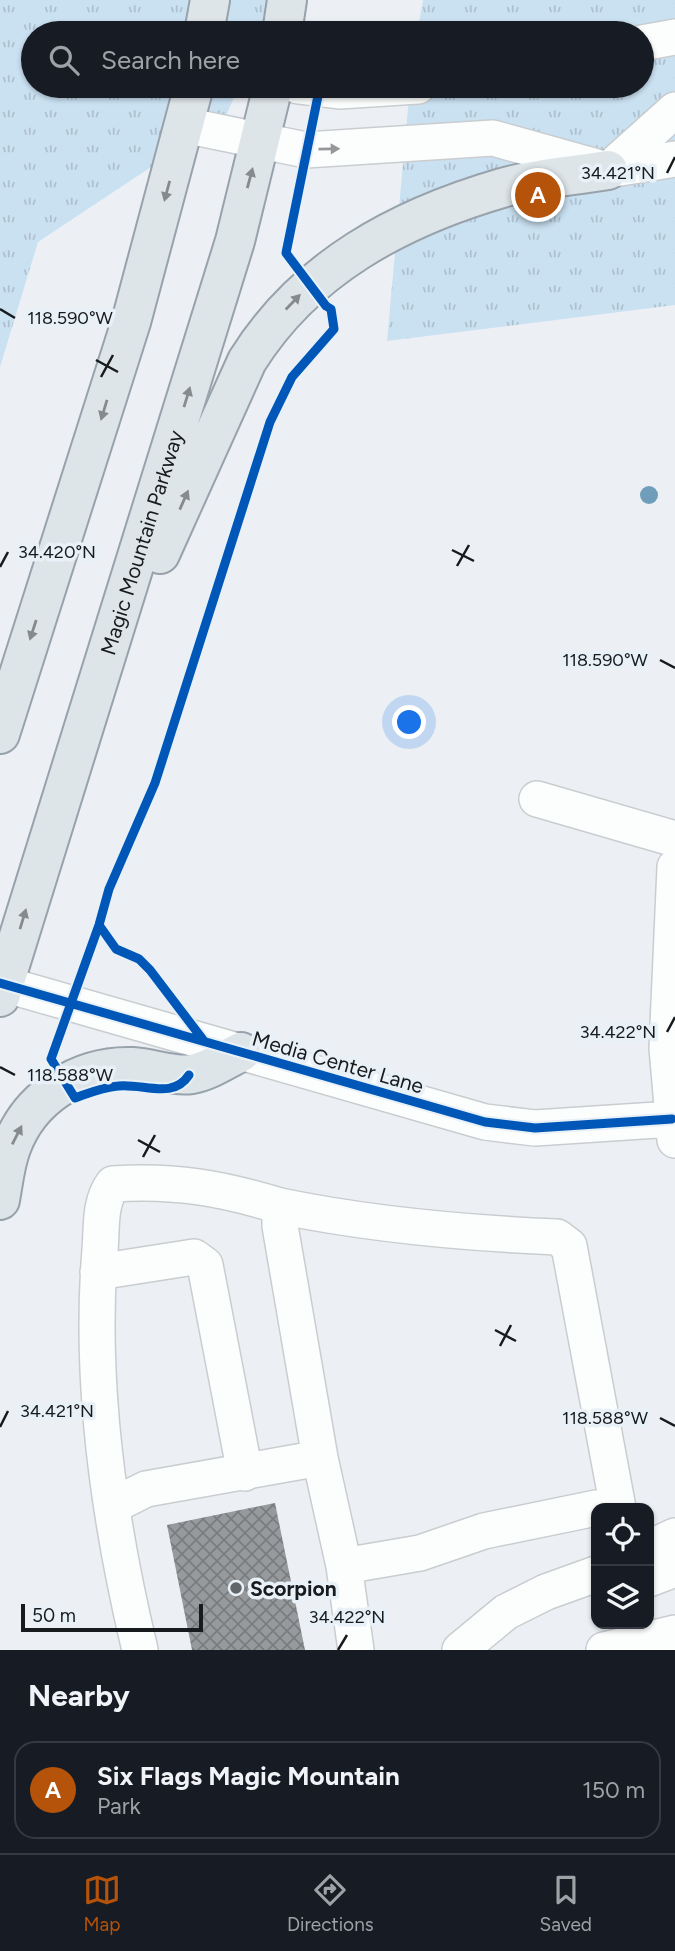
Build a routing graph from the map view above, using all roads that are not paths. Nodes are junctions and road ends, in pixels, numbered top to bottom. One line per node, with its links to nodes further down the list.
1 (210, 0): 3 (main road)
2 (287, 0): 4 (main road)
3 (206, 21)
4 (284, 21)
5 (675, 37): 6 (street)
6 (654, 41)
7 (191, 98): 10 (main road)
8 (270, 98): 11 (main road, Magic Mountain Parkway)
9 (675, 110): 13 (street)
10 (184, 125): 11 (street); 14 (main road, one-way to 14)
11 (261, 142): 13 (street, one-way to 13); 15 (main road, Magic Mountain Parkway, one-way to 11)
12 (675, 159): 13 (street)
13 (608, 170): 15 (main road, one-way to 13)
14 (0, 734)
15 (78, 742): 19 (main road, Magic Mountain Parkway, one-way to 15)
16 (537, 799): 17 (street)
17 (675, 839)
18 (675, 867): 21 (street)
19 (1, 988): 20 (street, Media Center Lane)
20 (241, 1052): 21 (street, Media Center Lane); 22 (main road, one-way to 20)
21 (674, 1129)
22 (0, 1200)
23 (280, 1206): 24 (street); 25 (street); 27 (street)
24 (98, 1272): 26 (street); 28 (street)
25 (320, 1458): 26 (street); 32 (street)
26 (246, 1473): 28 (street)
27 (606, 1503)
28 (114, 1504): 37 (street)
29 (591, 1510): 32 (street)
30 (675, 1536): 31 (street)
31 (654, 1546)
32 (344, 1566): 38 (street)
33 (675, 1569): 34 (street)
34 (654, 1577)
35 (591, 1578): 39 (street)
36 (650, 1637): 40 (street)
37 (140, 1650)
38 (356, 1650)
39 (460, 1650)
40 (604, 1650)

